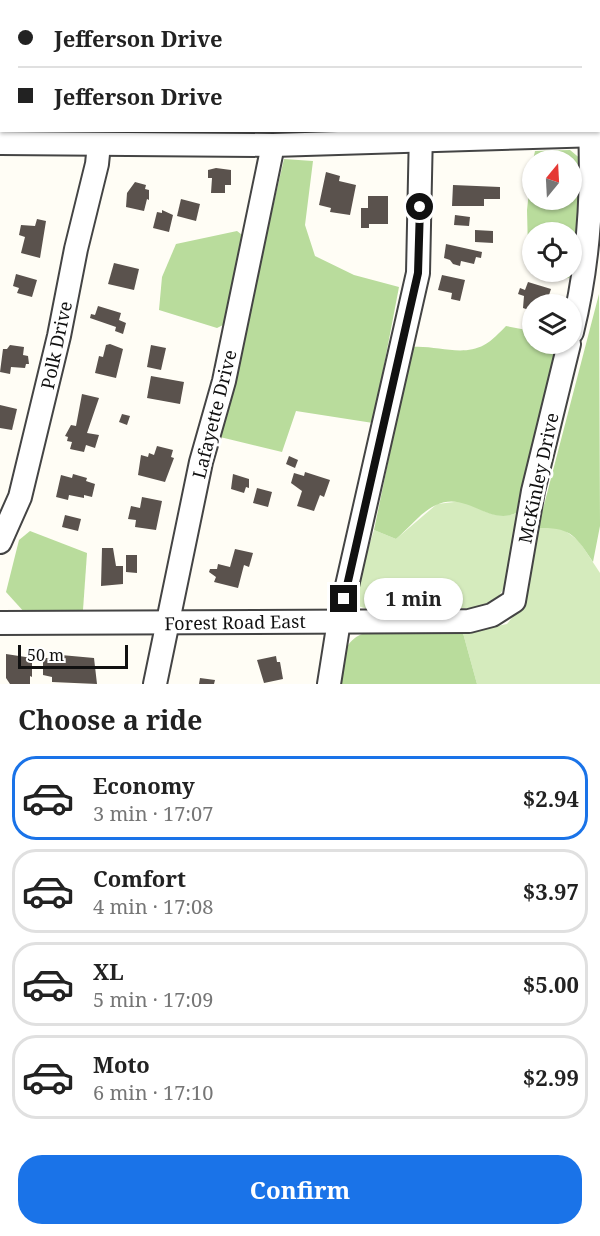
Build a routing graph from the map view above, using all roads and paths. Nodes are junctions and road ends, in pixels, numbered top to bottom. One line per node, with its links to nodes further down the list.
1 (593, 134): 2 (street); 6 (street)
2 (422, 136): 5 (street); 10 (street)
3 (0, 143): 4 (street)
4 (99, 144): 5 (street); 8 (street, Polk Drive)
5 (273, 144): 12 (street, Lafayette Drive)
6 (581, 294)
7 (567, 354): 9 (street, McKinley Drive)
8 (0, 542)
9 (503, 609): 10 (street, Forest Road East)
10 (339, 621): 12 (street, Forest Road East); 14 (street)
11 (0, 623): 12 (street, Forest Road East)
12 (169, 623): 13 (street, Lafayette Drive)
13 (155, 684)
14 (329, 684)

